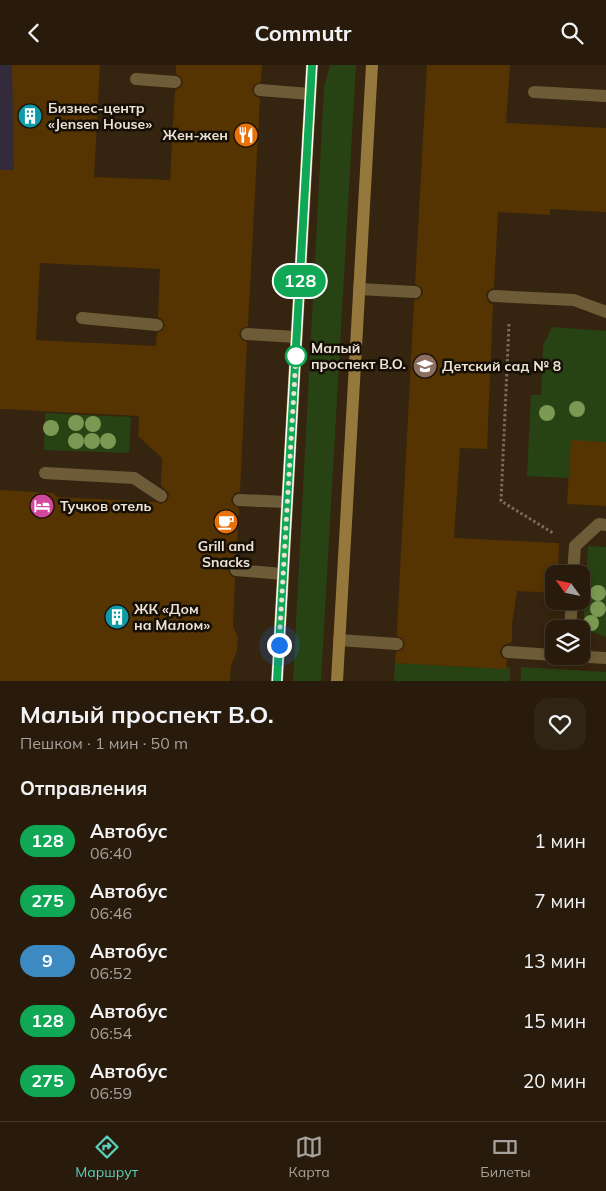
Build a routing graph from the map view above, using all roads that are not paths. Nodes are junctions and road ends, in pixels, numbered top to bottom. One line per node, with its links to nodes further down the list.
1 (312, 65): 7 (main road)
2 (372, 65): 9 (main road)
3 (136, 79): 4 (lane)
4 (175, 82)
5 (260, 90): 7 (lane)
6 (534, 92): 8 (lane)
7 (310, 95): 16 (main road)
8 (606, 95)
9 (359, 289): 10 (lane); 25 (main road)
10 (415, 292)
11 (494, 296): 12 (lane)
12 (606, 312)
13 (82, 318): 14 (lane)
14 (157, 325)
15 (247, 334): 16 (lane)
16 (297, 337): 20 (main road)
17 (45, 473): 18 (lane)
18 (161, 496)
19 (239, 500): 20 (lane)
20 (287, 502): 24 (main road)
21 (606, 525): 22 (lane)
22 (573, 565)
23 (236, 570): 24 (lane)
24 (283, 574): 31 (main road)
25 (339, 640): 26 (lane); 32 (main road)
26 (397, 644)
27 (508, 652): 28 (lane)
28 (545, 654)
29 (590, 657): 30 (lane)
30 (606, 658)
31 (277, 681)
32 (337, 681)

